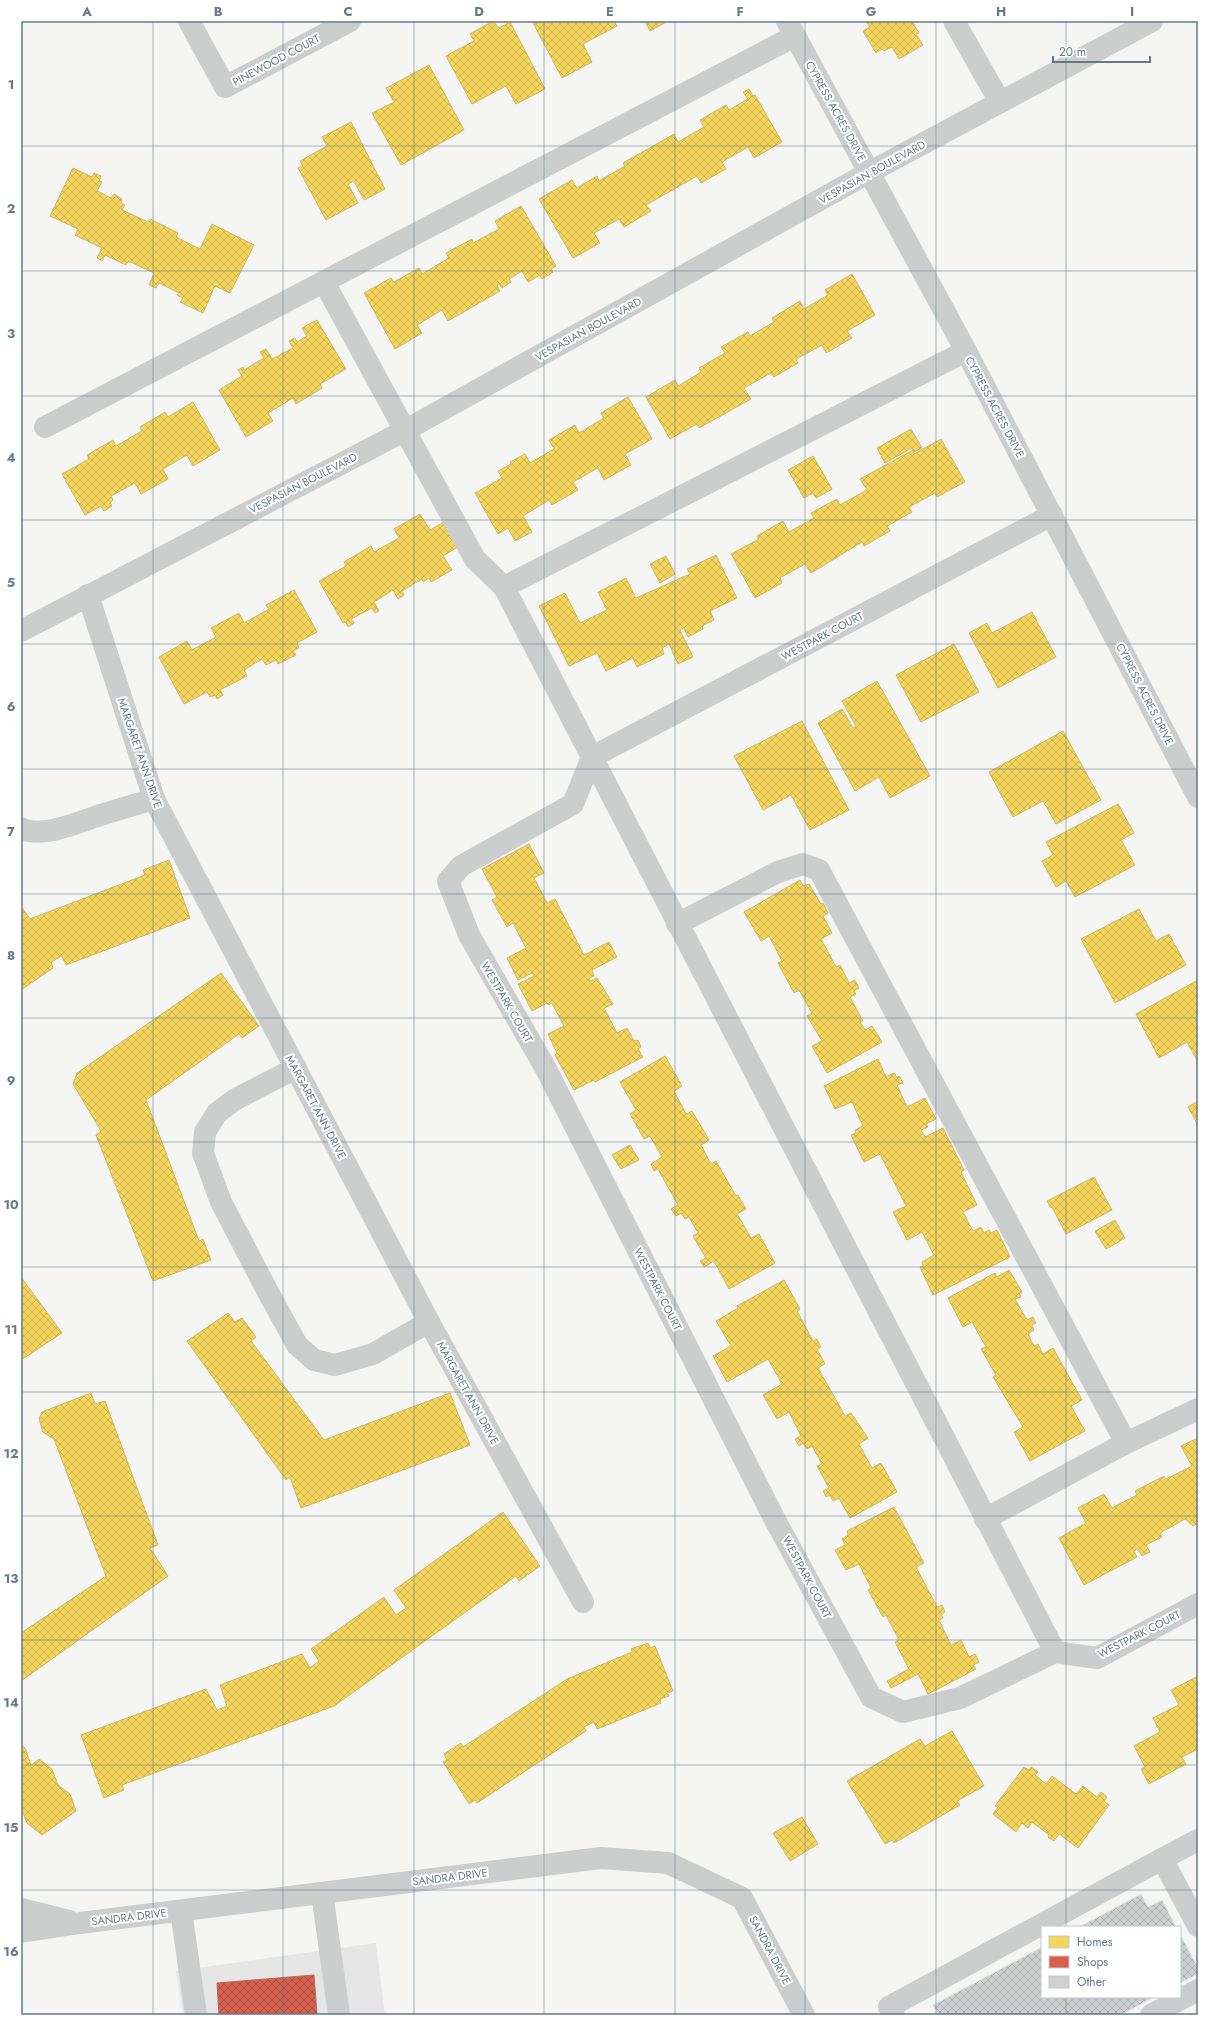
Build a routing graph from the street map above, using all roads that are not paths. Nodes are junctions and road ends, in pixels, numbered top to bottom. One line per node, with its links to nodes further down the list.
1 (189, 21): 2 (street, PINEWOOD COURT)
2 (350, 21)
3 (954, 21): 6 (street)
4 (1152, 21): 6 (street, VESPASIAN BOULEVARD)
5 (791, 29): 7 (street, CYPRESS ACRES DRIVE); 8 (street)
6 (1000, 102): 7 (street, VESPASIAN BOULEVARD)
7 (870, 172): 9 (street, CYPRESS ACRES DRIVE); 11 (street, VESPASIAN BOULEVARD)
8 (324, 282): 10 (street); 11 (street)
9 (966, 351): 12 (street, CYPRESS ACRES DRIVE); 13 (street)
10 (45, 427)
11 (404, 431): 13 (street); 14 (street, VESPASIAN BOULEVARD)
12 (1052, 514): 16 (street, WESTPARK COURT); 17 (street, CYPRESS ACRES DRIVE)
13 (504, 587): 16 (street)
14 (88, 595): 15 (street, VESPASIAN BOULEVARD); 18 (street, MARGARET ANN DRIVE)
15 (21, 631)
16 (592, 756): 20 (street); 28 (street, WESTPARK COURT)
17 (1198, 797)
18 (154, 799): 19 (street); 21 (street, MARGARET ANN DRIVE)
19 (21, 828)
20 (677, 924): 24 (street); 25 (street)
21 (296, 1068): 22 (street, MARGARET ANN DRIVE); 22 (street)
22 (429, 1322): 26 (street, MARGARET ANN DRIVE)
23 (1198, 1409): 24 (street)
24 (1126, 1442): 25 (street)
25 (985, 1519): 28 (street)
26 (583, 1602)
27 (1198, 1604): 28 (street, WESTPARK COURT)
28 (1055, 1652)
29 (1198, 1840): 30 (street)
30 (1162, 1859): 35 (street); 41 (street)
31 (322, 1893): 33 (street, SANDRA DRIVE); 39 (street); 40 (street, SANDRA DRIVE)
32 (21, 1909): 34 (street)
33 (181, 1911): 34 (street, SANDRA DRIVE); 38 (street)
34 (80, 1923): 36 (street, SANDRA DRIVE)
35 (1198, 1926)
36 (21, 1932)
37 (1198, 1990): 42 (street)
38 (196, 2015)
39 (339, 2015)
40 (804, 2015)
41 (894, 2015)
42 (1151, 2015)

